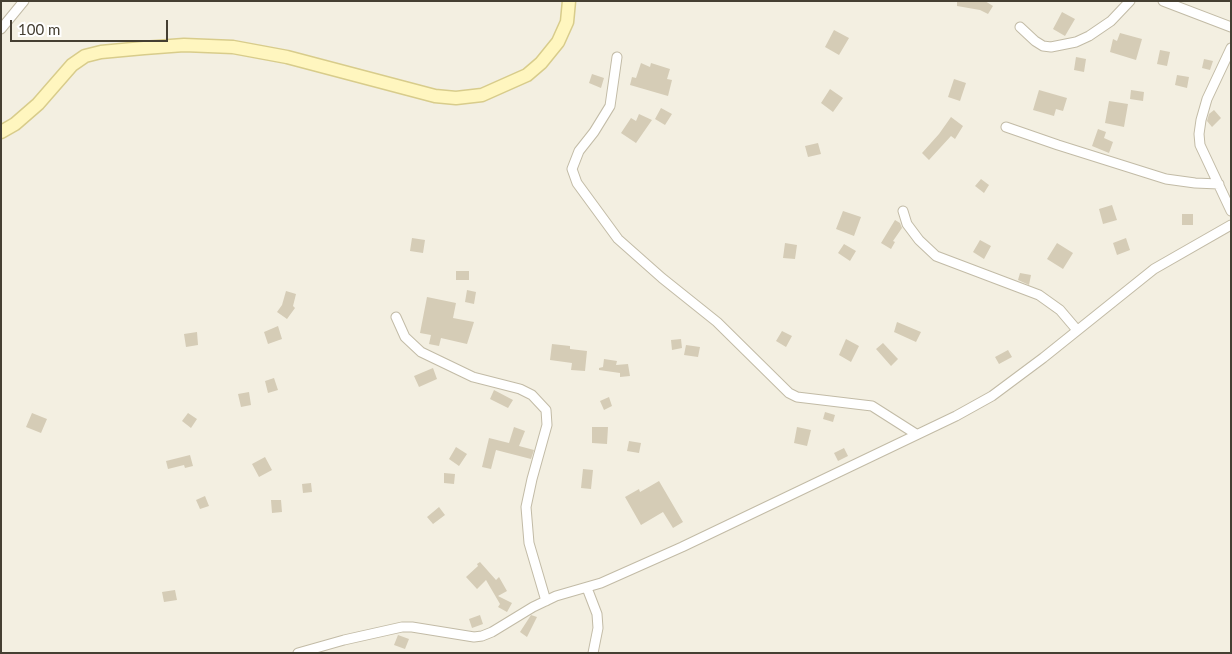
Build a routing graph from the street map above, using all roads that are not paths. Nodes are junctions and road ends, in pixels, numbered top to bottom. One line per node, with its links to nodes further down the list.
1 (24, 1): 7 (street)
2 (569, 1): 11 (main road)
3 (1130, 1): 6 (street)
4 (1163, 1): 5 (street)
5 (1231, 26)
6 (1020, 27)
7 (1, 28)
8 (1231, 48): 12 (street)
9 (617, 57): 18 (street)
10 (1006, 127): 12 (street)
11 (1, 132)
12 (1219, 184): 14 (street)
13 (903, 210): 17 (street)
14 (1231, 211)
15 (1231, 226): 17 (street)
16 (396, 317): 20 (street)
17 (1077, 330): 18 (street)
18 (916, 434): 19 (street)
19 (587, 588): 20 (street); 22 (street)
20 (546, 601): 21 (street)
21 (298, 653)
22 (594, 653)

